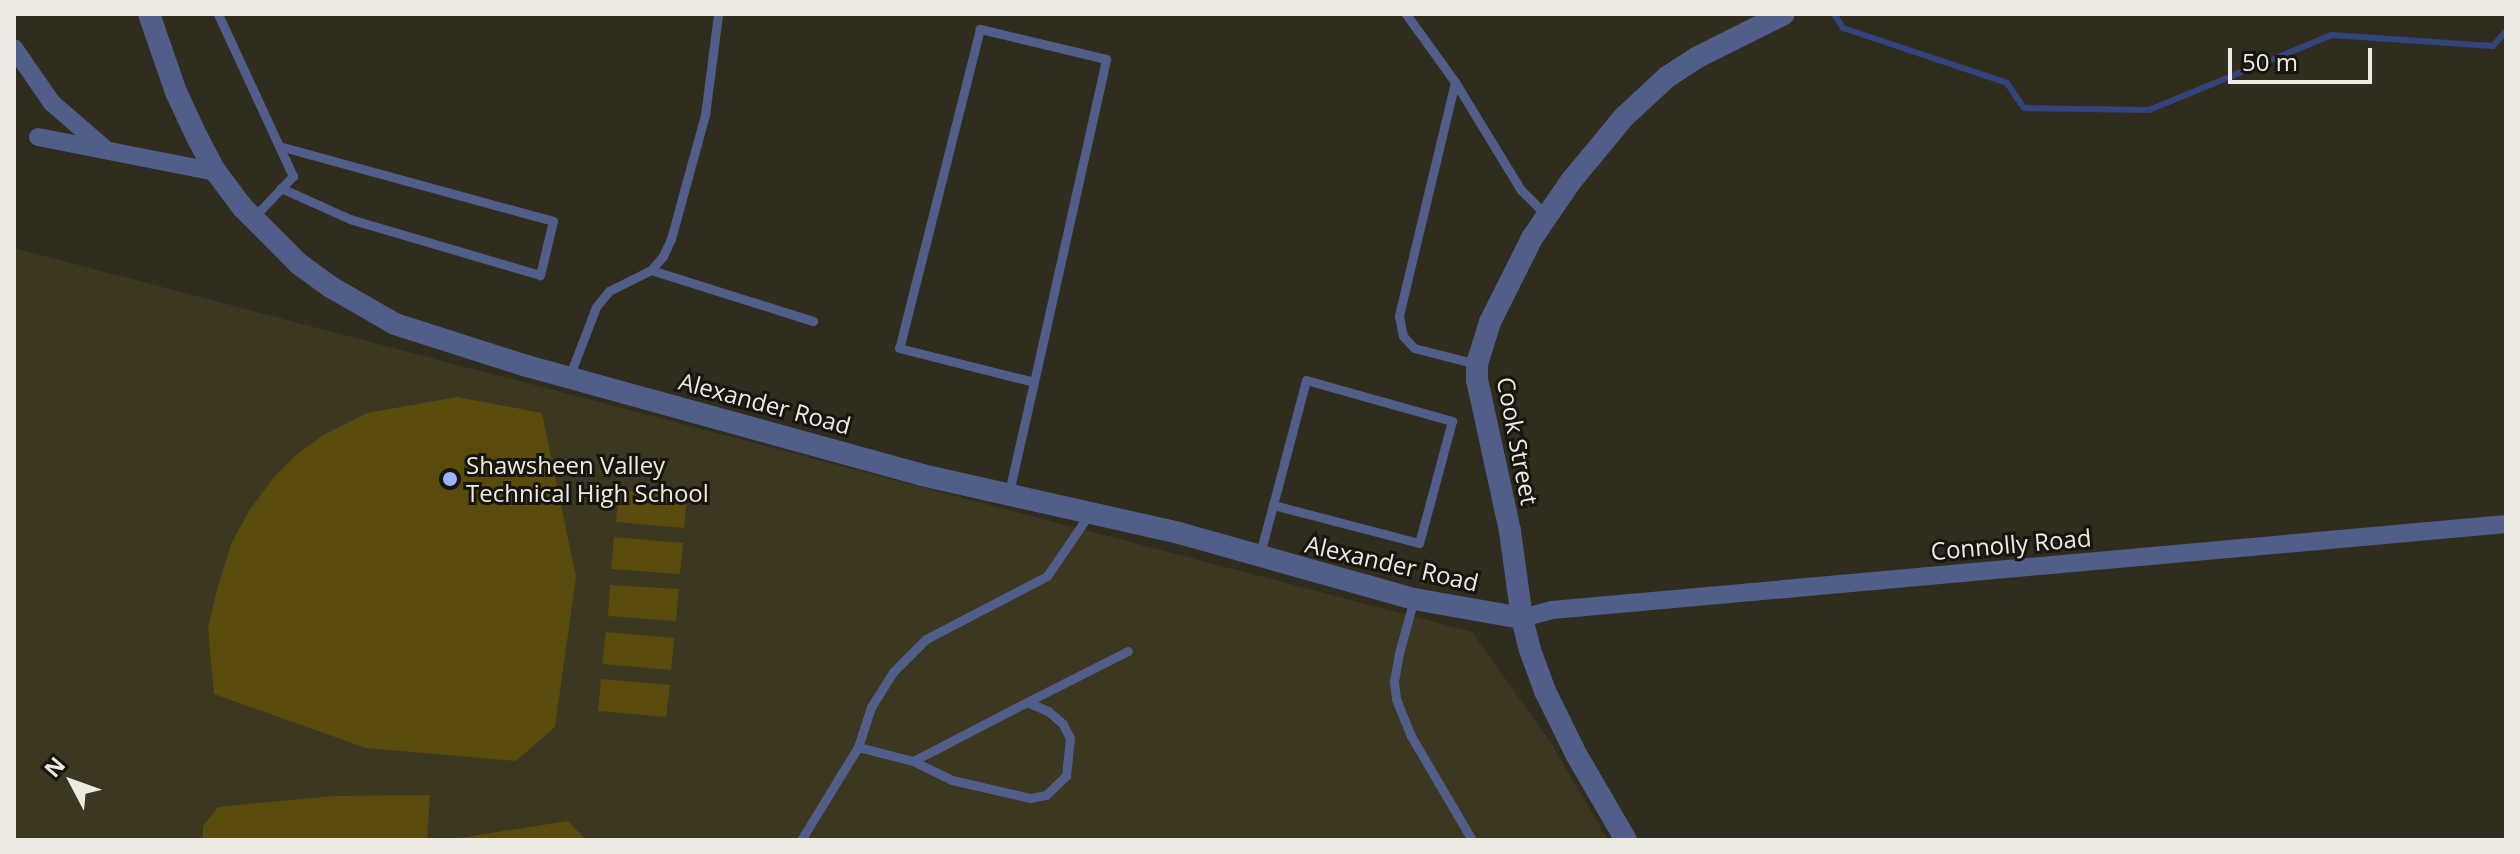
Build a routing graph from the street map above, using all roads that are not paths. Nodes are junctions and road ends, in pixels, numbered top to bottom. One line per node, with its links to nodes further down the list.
1 (149, 14): 11 (street, Alexander Road)
2 (218, 14): 9 (lane)
3 (1406, 14): 7 (lane)
4 (1784, 14): 13 (street, Cook Street)
5 (718, 15): 15 (lane)
6 (14, 48): 10 (street)
7 (1455, 82): 13 (lane); 17 (lane)
8 (38, 137): 10 (street)
9 (279, 146): 12 (lane); 12 (lane)
10 (106, 150): 11 (street)
11 (216, 172): 14 (street, Alexander Road)
12 (281, 188): 14 (lane)
13 (1547, 216): 17 (street, Cook Street)
14 (253, 218): 18 (street, Alexander Road)
15 (651, 270): 16 (lane); 18 (lane)
16 (813, 321)
17 (1477, 364): 26 (street, Cook Street)
18 (569, 377): 20 (street, Alexander Road)
19 (1034, 382): 19 (lane); 20 (lane)
20 (1009, 492): 22 (street, Alexander Road)
21 (1273, 505): 21 (lane); 24 (lane)
22 (1090, 512): 24 (street, Alexander Road); 29 (lane)
23 (2506, 524): 26 (street, Connolly Road)
24 (1259, 557): 25 (street, Alexander Road)
25 (1414, 599): 26 (street, Alexander Road); 32 (lane)
26 (1522, 618): 33 (street, Cook Street)
27 (1128, 651): 28 (lane)
28 (1027, 702): 30 (lane); 30 (lane)
29 (858, 747): 30 (lane); 31 (lane)
30 (913, 761)
31 (801, 840)
32 (1472, 840)
33 (1626, 840)

